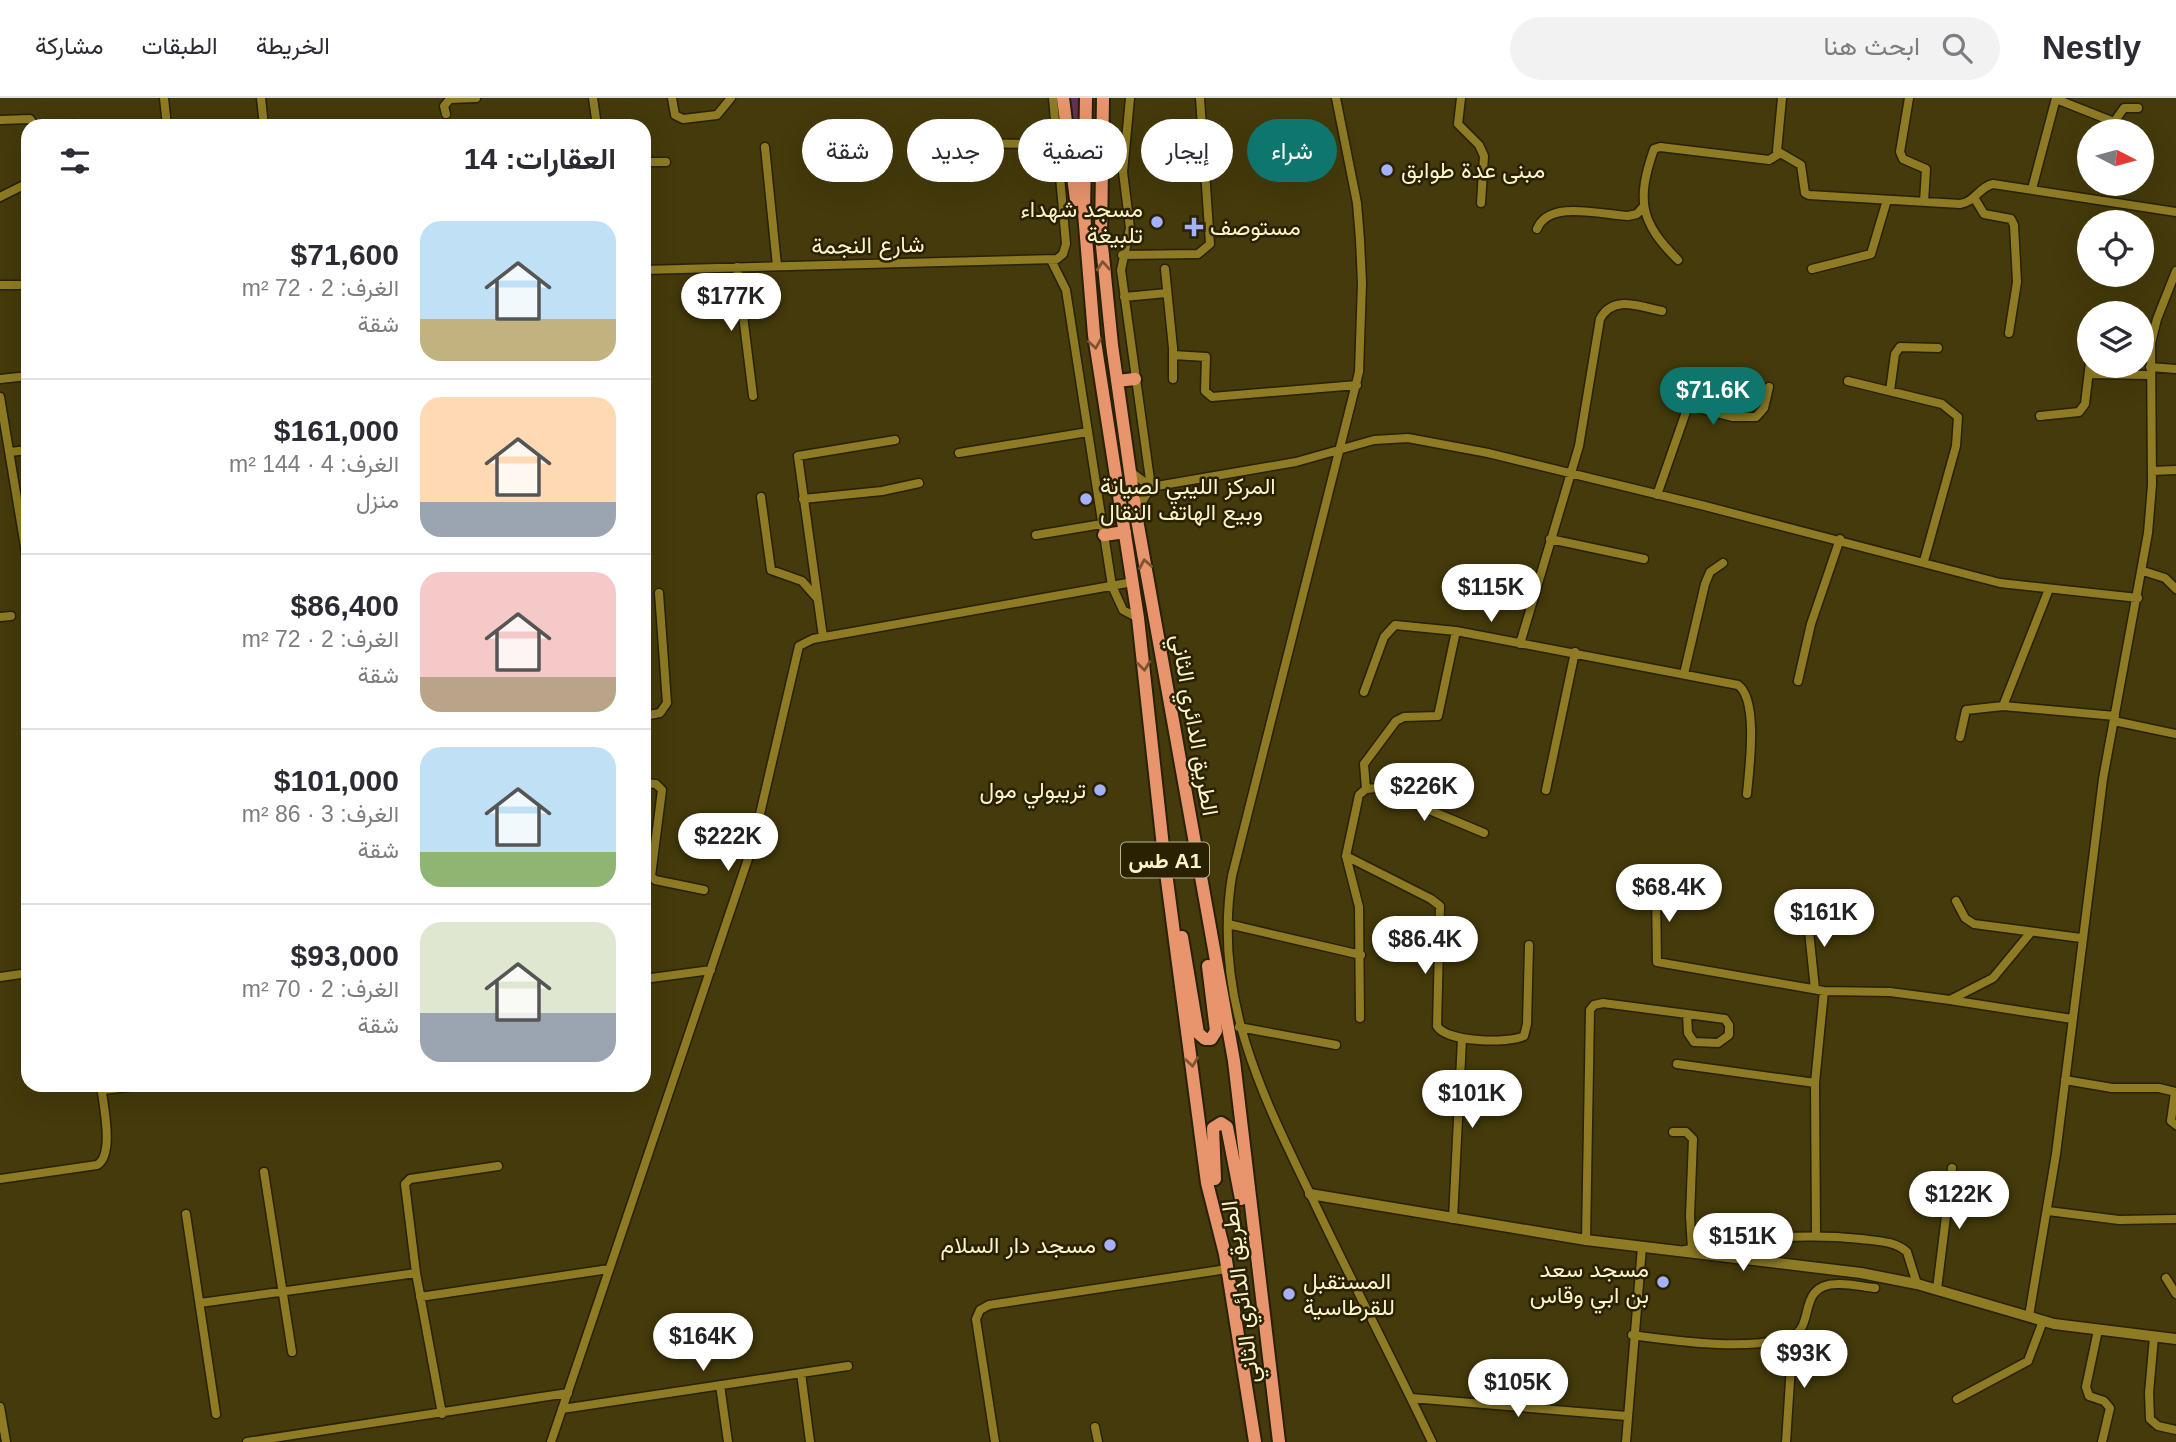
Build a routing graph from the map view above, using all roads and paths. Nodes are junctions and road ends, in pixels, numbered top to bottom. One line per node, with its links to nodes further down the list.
1 (164, 98): 20 (street)
2 (261, 98): 21 (street)
3 (476, 98): 19 (street)
4 (593, 98): 22 (street)
5 (671, 98): 6 (street)
6 (731, 98)
7 (1053, 98): 23 (street)
8 (1063, 98): 50 (highway)
9 (1086, 98): 50 (highway, الطريق الدائري الثاني)
10 (1103, 98): 69 (highway, الطريق الدائري الثاني / طس A1, one-way to 10)
11 (1130, 98): 41 (street)
12 (1200, 98): 41 (street)
13 (1336, 98): 71 (street)
14 (1461, 98): 37 (street)
15 (1782, 98): 27 (street)
16 (1909, 98): 36 (street)
17 (2056, 98): 18 (street); 32 (street)
18 (2138, 108)
19 (446, 114)
20 (166, 119)
21 (263, 119)
22 (596, 119)
23 (1056, 119)
24 (0, 120): 25 (street)
25 (21, 120)
26 (765, 147): 44 (street)
27 (1779, 154): 35 (street); 38 (street)
28 (651, 162): 29 (street)
29 (666, 162)
30 (1062, 182): 42 (street)
31 (21, 186): 33 (street)
32 (2032, 189): 34 (street); 39 (street)
33 (0, 197)
34 (1975, 199): 36 (street); 57 (street)
35 (1887, 200): 36 (street); 48 (street)
36 (1924, 202)
37 (1481, 203)
38 (1643, 207): 40 (street); 43 (street)
39 (2176, 212)
40 (1537, 229)
41 (1122, 255): 55 (street)
42 (1051, 260): 44 (street, شارع النجمة); 77 (street)
43 (1678, 260)
44 (778, 266): 45 (street, شارع النجمة)
45 (737, 267): 47 (street, شارع النجمة); 74 (street)
46 (1165, 269): 54 (street)
47 (651, 270)
48 (1812, 270)
49 (2176, 271): 53 (street)
50 (1087, 276): 95 (highway, الطريق الدائري الثاني / طس A1, one-way to 95)
51 (0, 285): 52 (street)
52 (21, 285)
53 (2172, 292): 58 (street)
54 (1167, 293): 55 (street); 60 (street)
55 (1124, 297): 67 (street)
56 (1662, 311): 86 (street)
57 (2009, 333)
58 (2154, 334)
59 (1938, 348): 73 (street)
60 (1173, 355): 68 (street); 71 (street)
61 (2176, 369): 62 (street)
62 (2154, 371)
63 (21, 377): 66 (street)
64 (2088, 378): 76 (street)
65 (2150, 378): 84 (street)
66 (0, 379)
67 (1135, 379): 69 (highway); 88 (street)
68 (1173, 379)
69 (1117, 381): 83 (highway, الطريق الدائري الثاني / طس A1)
70 (1849, 381): 73 (street)
71 (1357, 385): 81 (street)
72 (1769, 387): 89 (street)
73 (1890, 391): 100 (street)
74 (753, 396)
75 (0, 397): 80 (street)
76 (2040, 416)
77 (1088, 432): 82 (street); 94 (street)
78 (895, 440): 91 (street)
79 (21, 451): 80 (street)
80 (10, 452): 92 (street)
81 (1342, 452): 86 (street); 88 (street); 139 (street)
82 (959, 453)
83 (1130, 471): 88 (street); 93 (highway, الطريق الدائري الثاني / طس A1)
84 (2152, 471): 85 (street); 102 (street)
85 (2176, 471)
86 (1570, 474): 89 (street); 97 (street)
87 (919, 483): 91 (street)
88 (1151, 487): 93 (street)
89 (1657, 495): 98 (street)
90 (761, 497): 108 (street)
91 (803, 499): 108 (street)
92 (21, 507)
93 (1136, 514): 132 (highway, الطريق الدائري الثاني / طس A1, one-way to 93)
94 (1103, 530): 95 (highway); 96 (street); 104 (street)
95 (1125, 532): 103 (highway, الطريق الدائري الثاني / طس A1)
96 (1035, 535)
97 (1550, 539): 99 (street); 115 (street)
98 (1840, 539): 100 (street); 118 (street)
99 (1644, 559)
100 (1924, 561): 105 (street)
101 (1723, 563): 117 (street)
102 (2143, 571): 106 (street); 109 (street)
103 (1133, 582): 104 (street); 112 (highway, الطريق الدائري الثاني / طس A1)
104 (1112, 586): 112 (street); 114 (street)
105 (2049, 589): 109 (street); 120 (street)
106 (2176, 589)
107 (659, 593): 121 (street)
108 (817, 598): 114 (street)
109 (2138, 598): 122 (street)
110 (11, 616): 111 (street)
111 (0, 617)
112 (1138, 618): 131 (highway, الطريق الدائري الثاني / طس A1, one-way to 131)
113 (1456, 631): 115 (street); 119 (street); 126 (street)
114 (823, 637): 144 (street)
115 (1520, 644): 116 (street)
116 (1575, 652): 117 (street); 127 (street)
117 (1684, 674): 128 (street)
118 (1798, 681)
119 (1364, 692)
120 (2003, 706): 122 (street); 124 (street)
121 (651, 715)
122 (2114, 718): 123 (street); 141 (street)
123 (2176, 734)
124 (1960, 737)
125 (651, 784): 133 (street)
126 (1366, 789): 129 (street); 130 (street)
127 (1546, 790)
128 (1747, 794)
129 (1484, 833)
130 (1346, 856): 143 (street); 154 (street)
131 (1165, 865): 132 (highway); 177 (highway, الطريق الدائري الثاني / طس A1, one-way to 177)
132 (1199, 866): 220 (highway, الطريق الدائري الثاني / طس A1)
133 (651, 876)
134 (651, 876): 136 (street)
135 (1656, 889): 148 (street)
136 (704, 890)
137 (1956, 901): 140 (street)
138 (1807, 912): 148 (street)
139 (1228, 924): 143 (street); 153 (street)
140 (2031, 932): 141 (street); 149 (street)
141 (2081, 938): 152 (street)
142 (1529, 945): 154 (street)
143 (1361, 955): 151 (street)
144 (711, 970): 147 (street); 178 (street)
145 (21, 974): 146 (street)
146 (0, 977)
147 (651, 978)
148 (1819, 990): 149 (street); 158 (street)
149 (1950, 1000): 152 (street)
150 (1687, 1014): 150 (street); 173 (street)
151 (1360, 1018)
152 (2072, 1019): 157 (street)
153 (1239, 1027): 155 (street); 167 (street)
154 (1462, 1039): 170 (street)
155 (1336, 1045)
156 (1677, 1064): 158 (street)
157 (2064, 1080): 160 (street); 168 (street)
158 (1815, 1083): 172 (street)
159 (101, 1092): 166 (street)
160 (2175, 1092): 161 (street)
161 (2176, 1125)
162 (1673, 1132): 175 (street)
163 (498, 1166): 180 (street)
164 (1952, 1168): 184 (street)
165 (264, 1172): 185 (street)
166 (0, 1178)
167 (1310, 1194): 170 (street); 201 (street)
168 (2048, 1211): 171 (street); 189 (street)
169 (186, 1214): 188 (street)
170 (1453, 1219): 173 (street)
171 (2176, 1219)
172 (1816, 1235): 175 (street); 182 (street)
173 (1586, 1240): 174 (street)
174 (1642, 1247): 176 (street); 192 (street)
175 (1692, 1249): 176 (street)
176 (1679, 1251): 182 (street)
177 (1225, 1254): 179 (highway, الطريق الدائري الثاني / طس A1); 219 (highway)
178 (609, 1269): 187 (street); 200 (street)
179 (1227, 1269): 216 (street); 218 (highway, الطريق الدائري الثاني / طس A1)
180 (416, 1273): 185 (street); 187 (street)
181 (2166, 1278): 186 (street)
182 (1917, 1284): 184 (street)
183 (1874, 1288): 193 (street)
184 (1937, 1289): 189 (street)
185 (282, 1292): 188 (street); 196 (street)
186 (2176, 1294)
187 (420, 1297): 206 (street)
188 (201, 1303): 205 (street)
189 (2029, 1316): 190 (street)
190 (2043, 1321): 191 (street); 202 (street)
191 (2098, 1330): 194 (street); 224 (street)
192 (1632, 1335): 193 (street); 207 (street)
193 (1793, 1335): 223 (street)
194 (2154, 1337): 195 (street); 209 (street)
195 (2176, 1339)
196 (292, 1352)
197 (848, 1366): 198 (street)
198 (801, 1373): 199 (street); 215 (street)
199 (720, 1385): 204 (street); 214 (street)
200 (568, 1393): 204 (street); 206 (street)
201 (1411, 1398): 207 (street); 221 (street)
202 (1956, 1399)
203 (0, 1407): 211 (street)
204 (562, 1409): 213 (street)
205 (216, 1414)
206 (442, 1414): 210 (street)
207 (1627, 1416): 222 (street)
208 (1095, 1427): 217 (street)
209 (2176, 1430)
210 (269, 1441): 212 (street)
211 (6, 1442)
212 (247, 1442)
213 (551, 1442)
214 (728, 1442)
215 (810, 1442)
216 (995, 1442)
217 (1098, 1442)
218 (1255, 1442)
219 (1273, 1442)
220 (1279, 1442)
221 (1432, 1442)
222 (1626, 1442)
223 (1786, 1442)
224 (2102, 1442)

